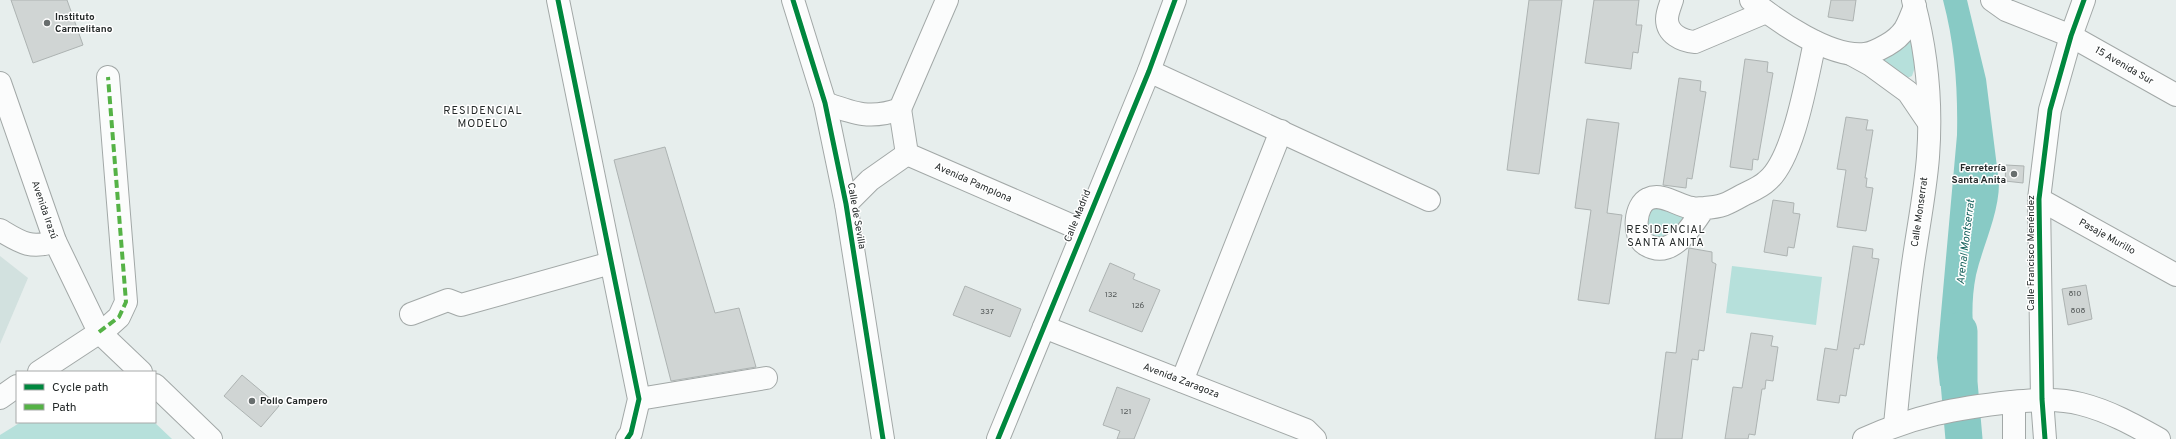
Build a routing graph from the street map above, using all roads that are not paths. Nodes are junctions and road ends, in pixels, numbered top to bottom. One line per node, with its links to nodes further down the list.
1 (558, 0): 29 (street)
2 (793, 0): 17 (street, Calle de Sevilla)
3 (947, 0): 18 (street)
4 (1176, 0): 13 (street, Calle Madrid)
5 (1672, 0): 9 (street)
6 (1992, 0): 10 (street, 15 Avenida Sur)
7 (2084, 0): 10 (street, Calle Francisco Menéndez)
8 (1914, 3): 12 (street); 19 (street, Calle Monserrat)
9 (1758, 6): 11 (street)
10 (2071, 36): 16 (street, 15 Avenida Sur); 22 (street, Calle Francisco Menéndez)
11 (1815, 42): 12 (street); 25 (street)
12 (1851, 54): 19 (street)
13 (1149, 71): 20 (street); 27 (street, Calle Madrid)
14 (108, 77): 33 (street)
15 (0, 83): 28 (street, Avenida Irazú)
16 (2176, 96)
17 (825, 103): 18 (street); 24 (street, Calle de Sevilla)
18 (900, 109): 21 (street)
19 (1928, 122): 44 (street, Calle Monserrat)
20 (1281, 131): 23 (street); 37 (street)
21 (907, 154): 24 (street); 27 (street, Avenida Pamplona)
22 (2039, 199): 30 (street, Pasaje Murillo); 42 (street, Calle Francisco Menéndez)
23 (1429, 200)
24 (846, 204): 45 (street, Calle de Sevilla)
25 (1704, 208)
26 (0, 230): 28 (street)
27 (1082, 230): 32 (street, Calle Madrid)
28 (55, 241): 33 (street, Avenida Irazú)
29 (611, 263): 31 (street); 41 (street)
30 (2176, 275)
31 (411, 314)
32 (1044, 327): 37 (street, Avenida Zaragoza); 48 (street, Calle Madrid)
33 (99, 332): 34 (street); 35 (street)
34 (40, 371)
35 (140, 371)
36 (766, 378): 41 (street)
37 (1182, 381): 49 (street, Avenida Zaragoza)
38 (16, 387): 40 (street)
39 (156, 387): 46 (street)
40 (0, 398)
41 (639, 399): 47 (street)
42 (2042, 399): 43 (street); 52 (street, Calle Francisco Menéndez); 53 (street)
43 (2006, 403): 44 (street); 51 (street)
44 (1894, 425): 50 (street)
45 (879, 433)
46 (211, 439)
47 (627, 439)
48 (998, 439)
49 (1315, 439)
50 (1864, 439)
51 (2014, 439)
52 (2046, 439)
53 (2159, 439)

